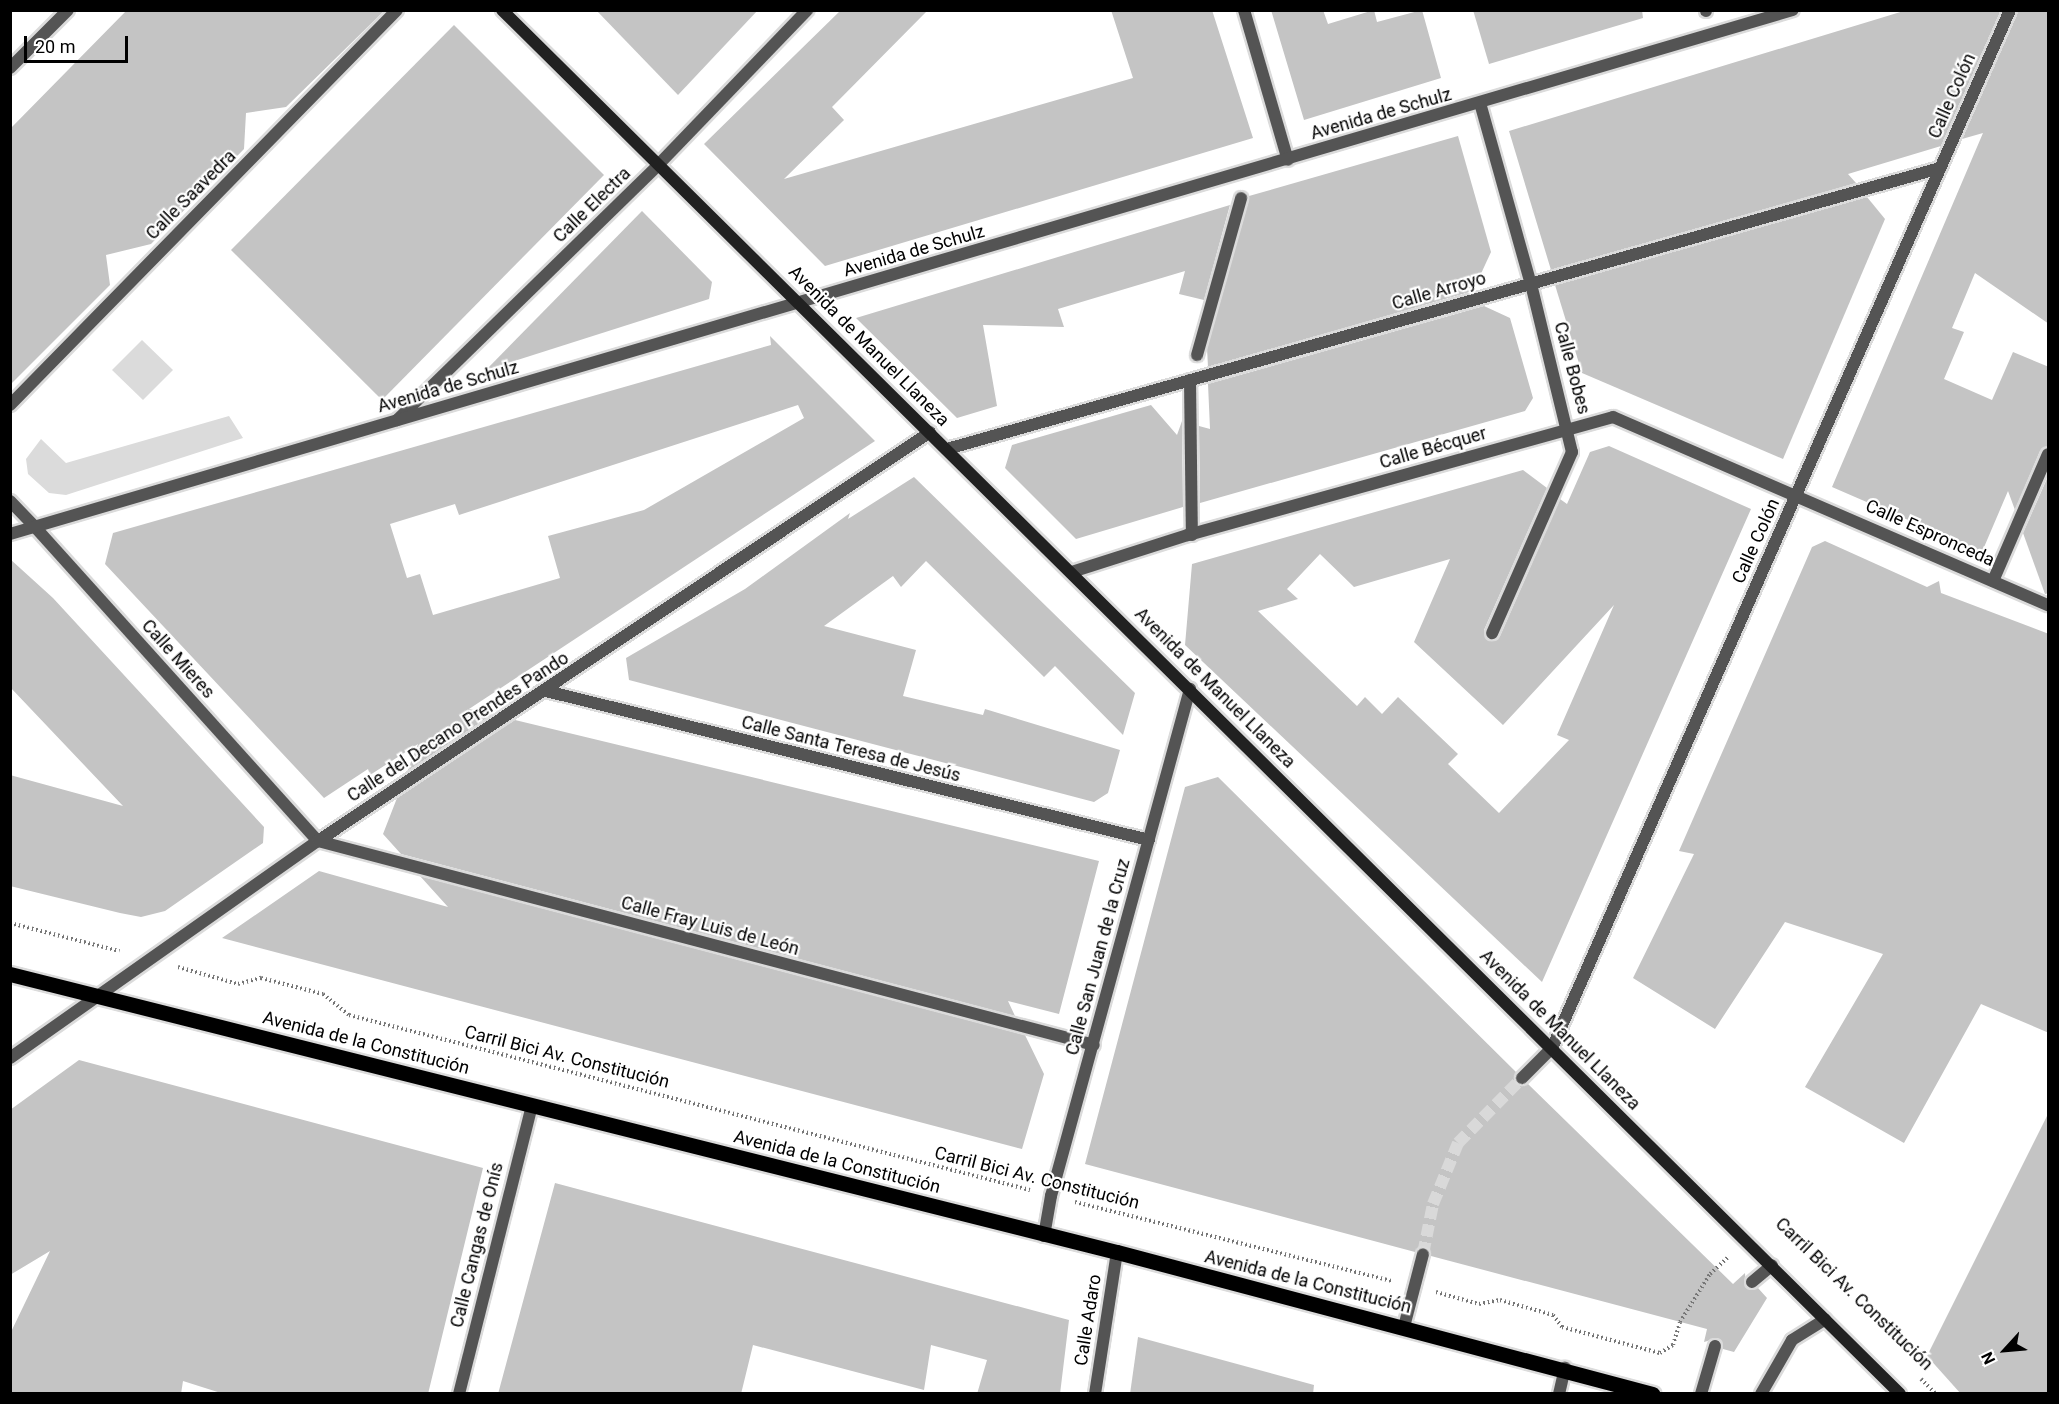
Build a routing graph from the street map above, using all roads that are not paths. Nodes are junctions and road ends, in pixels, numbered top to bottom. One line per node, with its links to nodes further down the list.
1 (68, 10): 8 (street)
2 (397, 10): 18 (street, Calle Saavedra)
3 (502, 10): 11 (main road, Avenida de Manuel Llaneza)
4 (807, 10): 11 (street, Calle Electra)
5 (1244, 10): 10 (street)
6 (1793, 10): 9 (street, Avenida de Schulz)
7 (2010, 10): 12 (street, Calle Colón)
8 (10, 68)
9 (1480, 103): 10 (street, Avenida de Schulz); 14 (street, Calle Bobes)
10 (1288, 160): 15 (street, Avenida de Schulz)
11 (659, 164): 15 (main road, Avenida de Manuel Llaneza); 19 (street, Calle Electra)
12 (1940, 168): 14 (street, Calle Arroyo); 24 (street, Calle Colón)
13 (1241, 198): 16 (street)
14 (1531, 284): 17 (street, Calle Arroyo); 20 (street, Calle Bobes)
15 (801, 304): 19 (street, Avenida de Schulz); 21 (main road, Avenida de Manuel Llaneza)
16 (1197, 355)
17 (1190, 380): 22 (street, Calle Arroyo); 28 (street)
18 (10, 405)
19 (397, 420): 26 (street, Avenida de Schulz)
20 (1569, 428): 24 (street, Calle Bécquer); 28 (street, Calle Bécquer); 32 (street, Calle Bobes)
21 (930, 432): 22 (main road, Avenida de Manuel Llaneza); 34 (street, Calle del Decano Prendes Pando)
22 (947, 449): 29 (main road, Avenida de Manuel Llaneza)
23 (2049, 454): 30 (street)
24 (1797, 495): 30 (street, Calle Espronceda); 40 (street, Calle Colón)
25 (10, 501): 26 (street, Calle Mieres)
26 (35, 527): 27 (street, Avenida de Schulz); 36 (street, Calle Mieres)
27 (10, 534)
28 (1192, 534): 29 (street, Calle Bécquer)
29 (1072, 572): 33 (main road, Avenida de Manuel Llaneza)
30 (1993, 581): 31 (street, Calle Espronceda)
31 (2049, 605)
32 (1492, 633)
33 (1190, 689): 35 (street, Calle San Juan de la Cruz); 40 (main road, Avenida de Manuel Llaneza)
34 (546, 691): 35 (street, Calle Santa Teresa de Jesús); 36 (street, Calle del Decano Prendes Pando)
35 (1149, 840): 39 (street, Calle San Juan de la Cruz)
36 (318, 842): 38 (street, Calle del Decano Prendes Pando); 39 (street, Calle Fray Luis de León)
37 (10, 974): 38 (main road, Avenida de la Constitución)
38 (98, 996): 41 (street, Calle del Decano Prendes Pando); 43 (main road, Avenida de la Constitución)
39 (1094, 1045): 44 (street, Calle San Juan de la Cruz)
40 (1552, 1048): 42 (street, Calle Colón); 47 (main road, Avenida de Manuel Llaneza)
41 (10, 1058)
42 (1522, 1078)
43 (532, 1105): 44 (main road, Avenida de la Constitución); 53 (street, Calle Cangas de Onís)
44 (1044, 1236): 45 (main road, Avenida de la Constitución)
45 (1117, 1252): 50 (main road, Avenida de la Constitución); 54 (street, Calle Adaro)
46 (1423, 1254): 50 (street)
47 (1772, 1265): 48 (street); 49 (main road, Avenida de Manuel Llaneza)
48 (1752, 1282)
49 (1825, 1319): 58 (street); 59 (main road, Avenida de Manuel Llaneza)
50 (1404, 1327): 52 (main road, Avenida de la Constitución)
51 (1715, 1346): 57 (street)
52 (1565, 1368): 55 (street); 56 (main road, Avenida de la Constitución)
53 (459, 1394)
54 (1095, 1394)
55 (1559, 1394)
56 (1652, 1394)
57 (1701, 1394)
58 (1761, 1394)
59 (1900, 1394)

